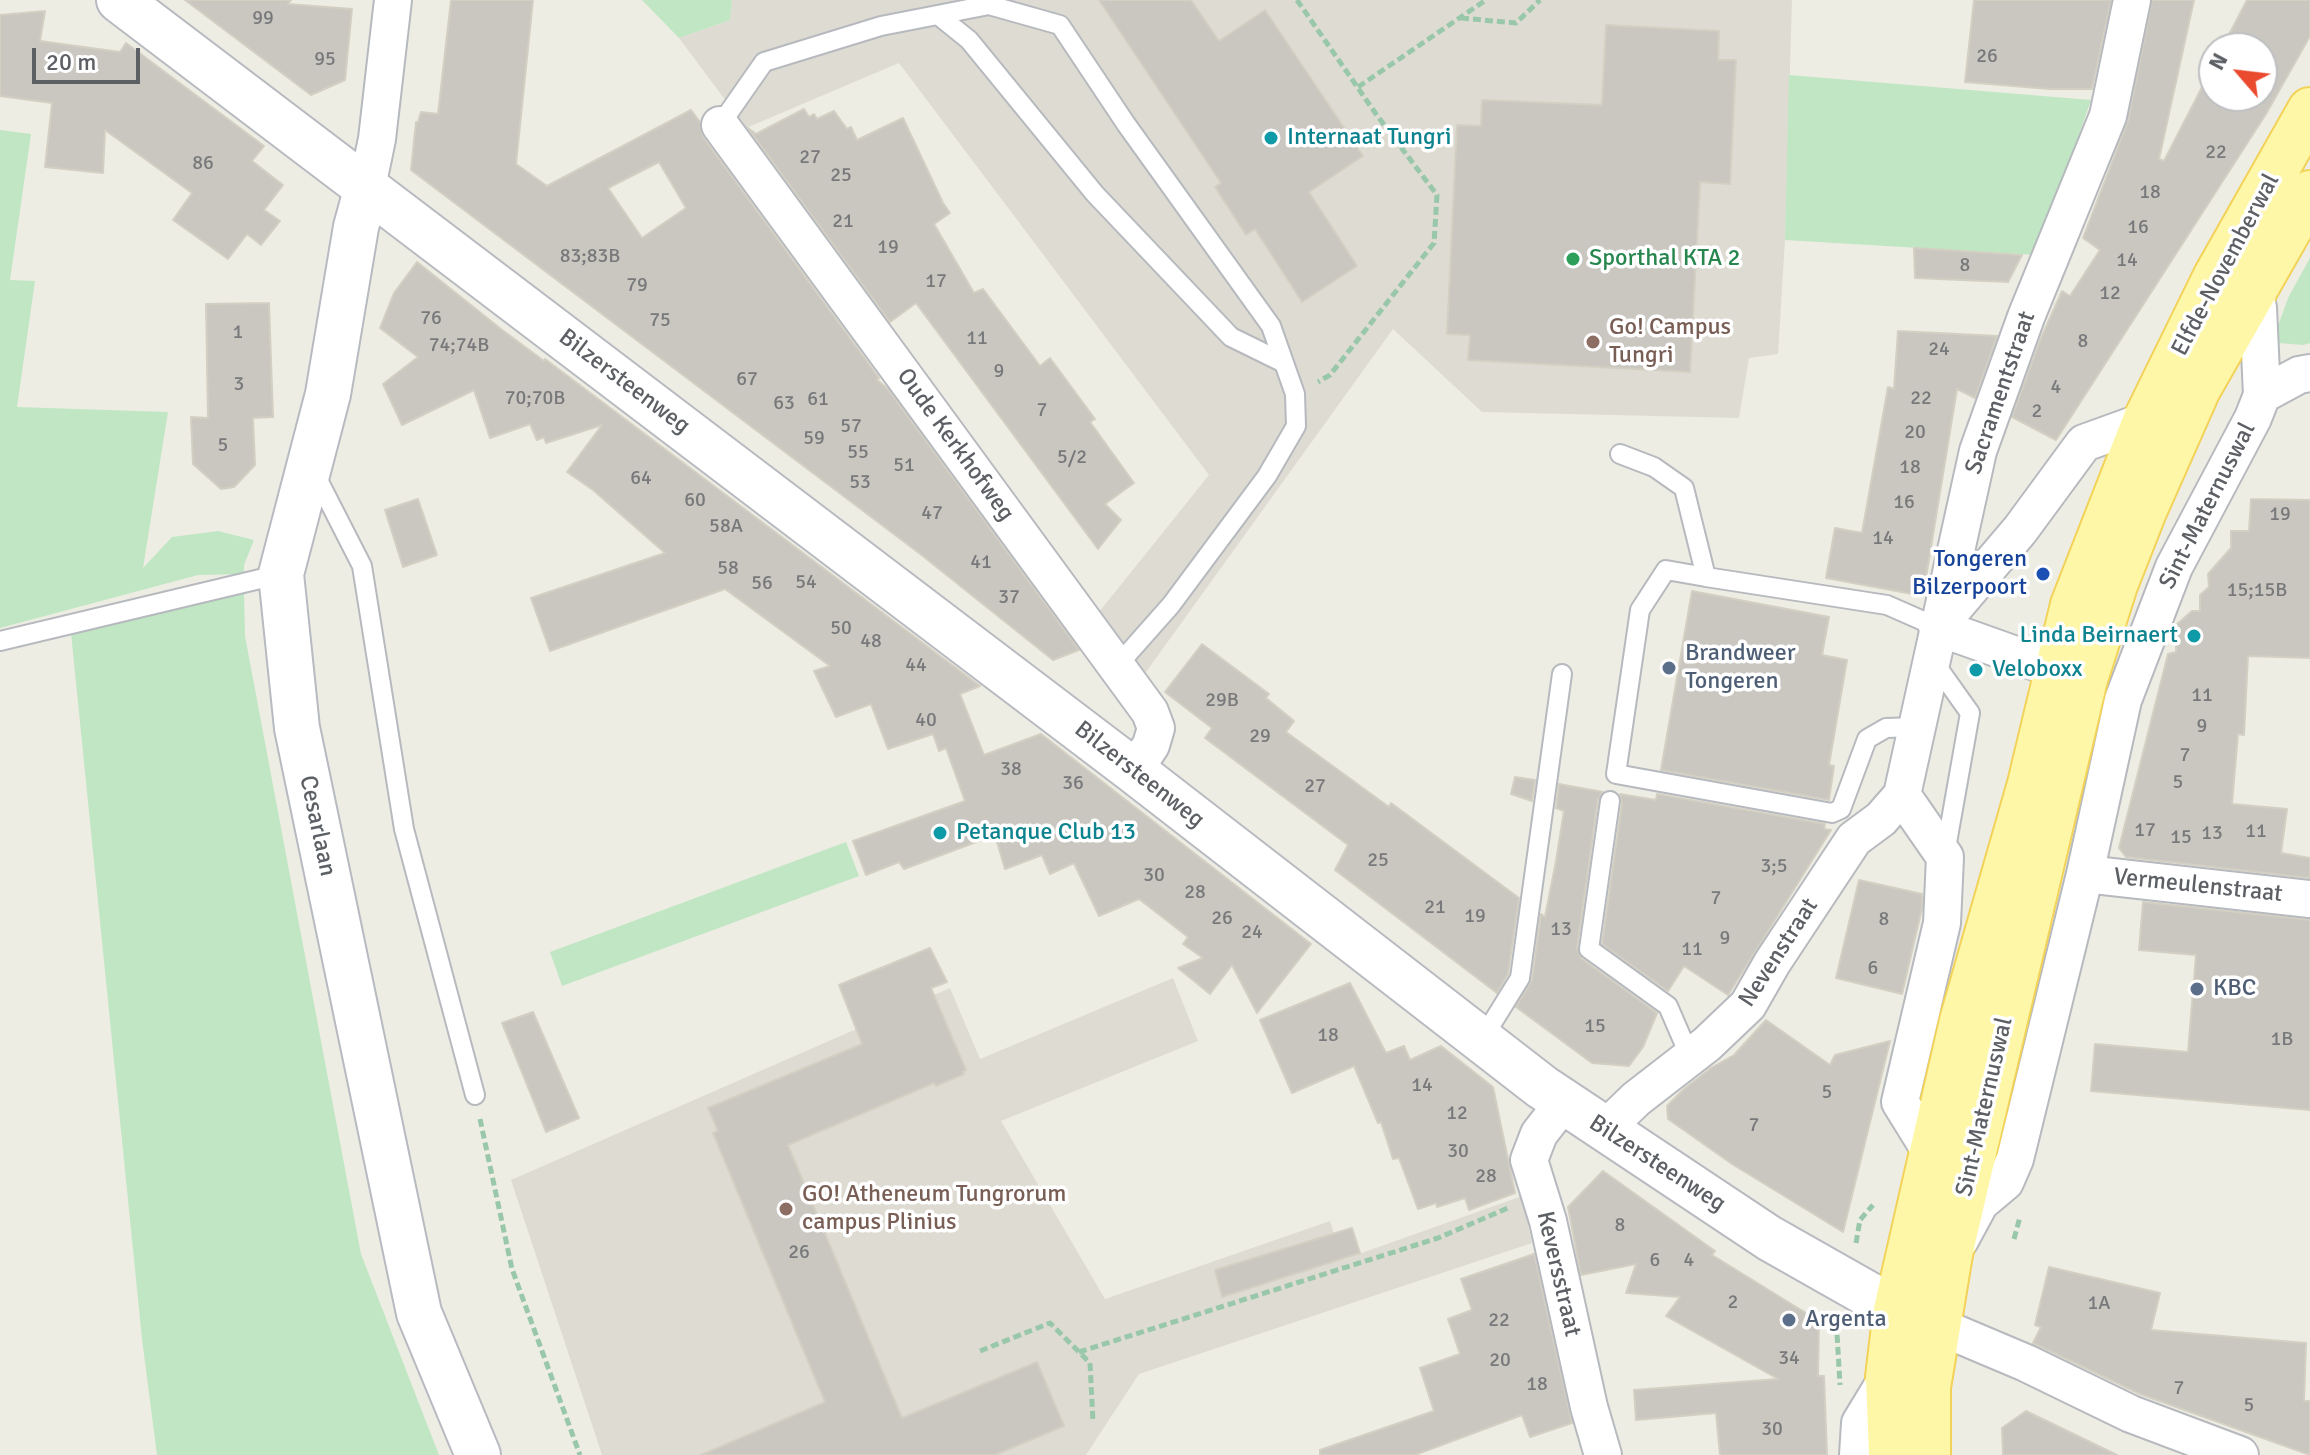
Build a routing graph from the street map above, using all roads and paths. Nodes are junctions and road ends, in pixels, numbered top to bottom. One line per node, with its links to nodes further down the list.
1 (119, 0): 12 (main road, Bilzersteenweg)
2 (393, 0): 12 (street)
3 (1297, 0): 9 (path)
4 (1486, 0): 8 (path)
5 (1540, 0): 8 (path)
6 (2132, 0): 25 (street, Sacramentstraat)
7 (938, 15): 11 (lane); 15 (lane); 15 (lane)
8 (1460, 18): 9 (path)
9 (1358, 87): 17 (path)
10 (2310, 110): 19 (main road, Elfde-Novemberwal)
11 (720, 125): 26 (street, Oude Kerkhofweg)
12 (367, 187): 21 (main road, Cesarlaan); 30 (main road, Bilzersteenweg)
13 (2310, 193): 14 (main road, Elfde-Novemberwal)
14 (2254, 289): 18 (street, Sint-Maternuswal); 28 (main road, Sint-Maternuswal)
15 (1284, 363): 17 (lane)
16 (2310, 373): 18 (street)
17 (1295, 394): 26 (lane)
18 (2262, 395): 34 (street, Sint-Maternuswal)
19 (2145, 421): 25 (street); 28 (main road, Sint-Maternuswal)
20 (1620, 454): 23 (lane)
21 (309, 461): 22 (main road, Cesarlaan); 38 (lane)
22 (281, 574): 24 (lane); 50 (main road, Cesarlaan)
23 (1706, 577): 25 (lane); 29 (lane)
24 (0, 641)
25 (1934, 643): 28 (street); 29 (street, Sacramentstraat); 33 (lane)
26 (1117, 666): 30 (street, Oude Kerkhofweg)
27 (1562, 674): 36 (lane)
28 (2071, 674): 41 (main road, Sint-Maternuswal); 43 (main road, Sint-Maternuswal)
29 (1917, 727): 31 (street, Sacramentstraat)
30 (1134, 771): 36 (main road, Bilzersteenweg)
31 (1902, 795): 33 (street); 37 (street, Nevenstraat)
32 (1610, 801): 37 (lane)
33 (1945, 857): 41 (street, Sint-Maternuswal)
34 (2085, 874): 35 (street, Vermeulenstraat); 43 (street, Sint-Maternuswal)
35 (2310, 899)
36 (1481, 1041): 39 (main road, Bilzersteenweg)
37 (1690, 1057): 40 (street, Nevenstraat)
38 (475, 1095): 51 (path)
39 (1564, 1102): 40 (main road, Bilzersteenweg); 42 (street, Keversstraat)
40 (1605, 1129): 44 (main road, Bilzersteenweg)
41 (1931, 1152): 44 (main road, Sint-Maternuswal)
42 (1539, 1196): 47 (path); 52 (street, Keversstraat)
43 (1950, 1254): 45 (main road, Sint-Maternuswal)
44 (1896, 1310): 45 (main road, Bilzersteenweg); 48 (main road, Sint-Maternuswal)
45 (1936, 1325): 54 (main road, Sint-Maternuswal); 55 (street)
46 (980, 1351): 47 (path)
47 (1079, 1352): 49 (path)
48 (1888, 1377): 53 (street); 54 (main road, Sint-Maternuswal)
49 (1093, 1422)
50 (478, 1455)
51 (580, 1455)
52 (1603, 1455)
53 (1858, 1455)
54 (1919, 1455)
55 (2240, 1455)

